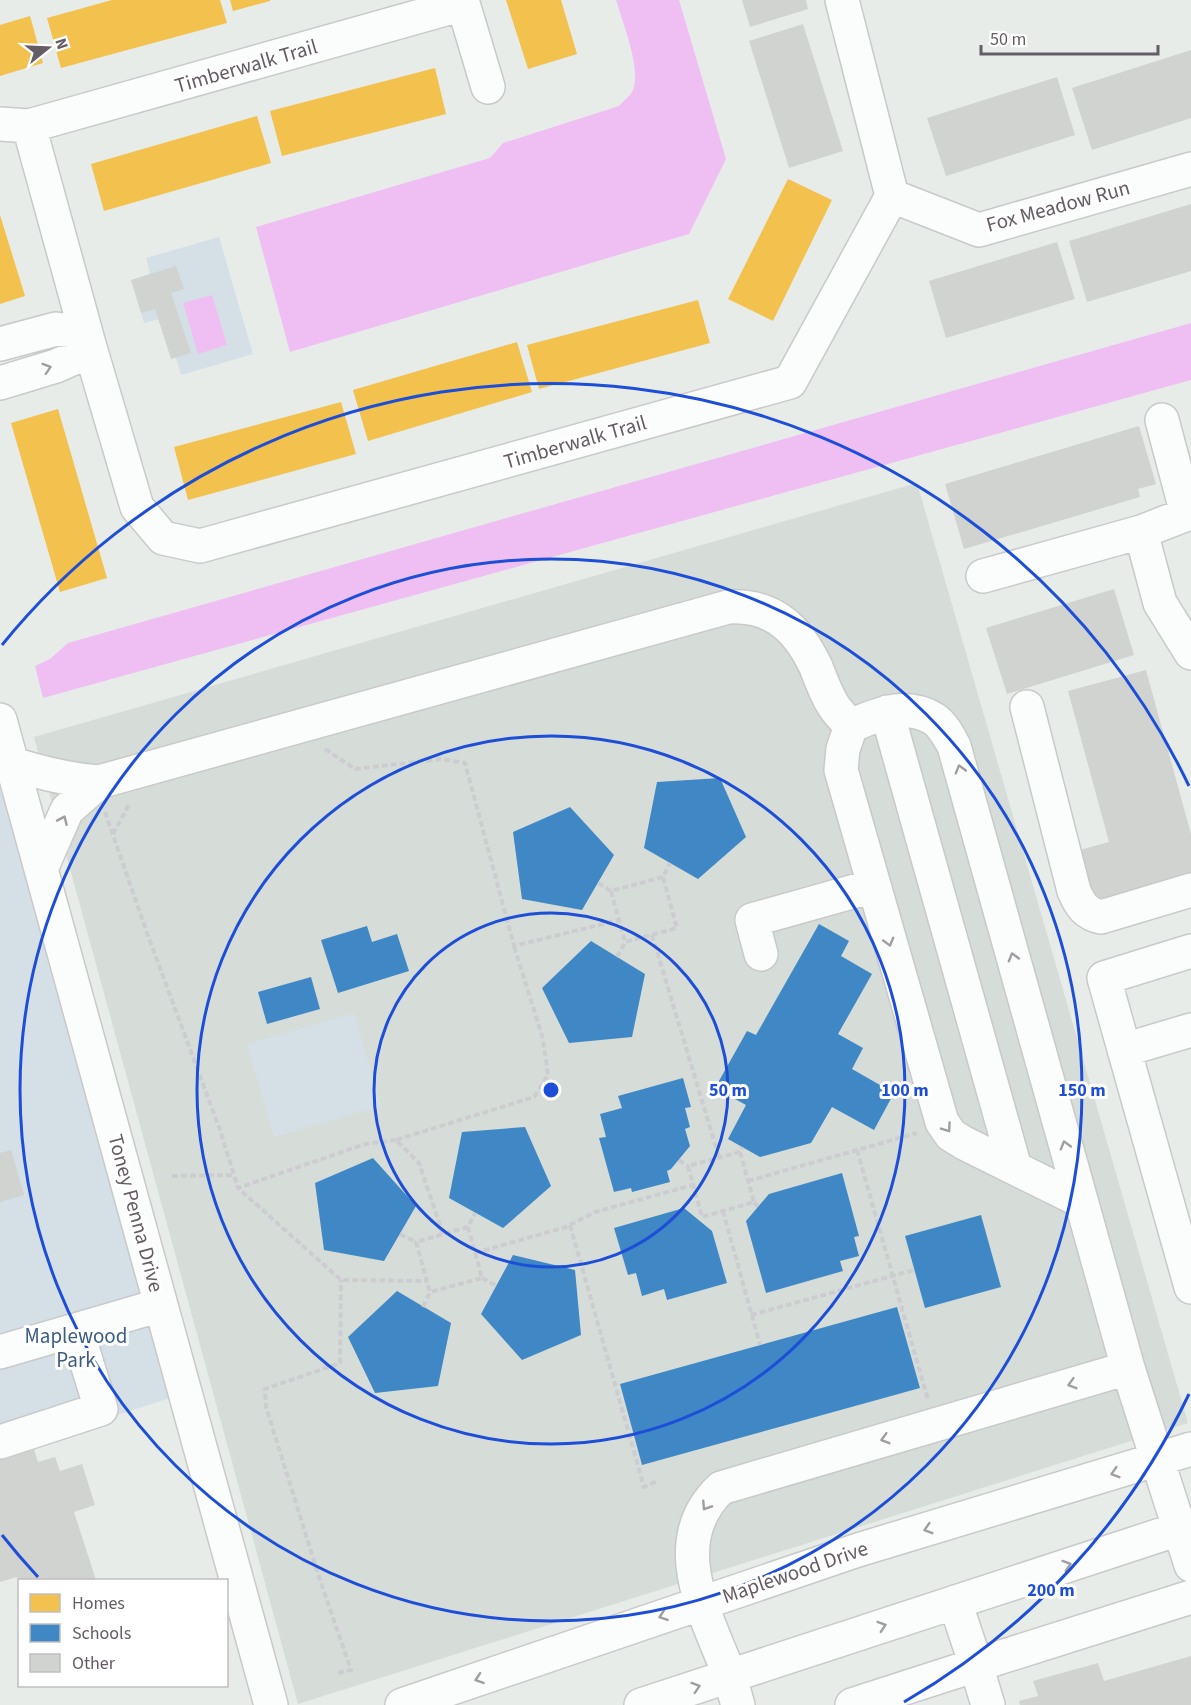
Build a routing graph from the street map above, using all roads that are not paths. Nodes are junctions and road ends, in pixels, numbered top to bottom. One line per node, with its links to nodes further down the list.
1 (842, 0): 6 (street)
2 (462, 2): 3 (street, Timberwalk Trail); 4 (street, Timberwalk Trail)
3 (488, 87)
4 (14, 125): 8 (street, Timberwalk Trail)
5 (1191, 169): 6 (street, Fox Meadow Run)
6 (892, 196): 8 (street, Timberwalk Trail)
7 (0, 344): 8 (street)
8 (89, 344): 9 (street, one-way to 8)
9 (0, 383)
10 (1162, 420): 11 (street)
11 (1189, 516): 12 (street)
12 (1141, 532): 13 (street); 14 (street)
13 (983, 576)
14 (1187, 638)
15 (1027, 707): 23 (street)
16 (887, 712): 18 (street); 28 (street); 29 (street, one-way to 16)
17 (0, 720): 19 (street, Toney Penna Drive)
18 (851, 726): 20 (street); 22 (street)
19 (13, 764): 20 (street); 21 (street, Toney Penna Drive)
20 (100, 792): 21 (street, one-way to 20)
21 (41, 869): 31 (street, Toney Penna Drive)
22 (873, 886): 25 (street); 28 (street, one-way to 28)
23 (1191, 890)
24 (1191, 951): 27 (street)
25 (761, 954)
26 (1191, 1030): 27 (street)
27 (1124, 1050): 30 (street)
28 (1015, 1168): 29 (street)
29 (1081, 1201): 34 (street)
30 (1191, 1287)
31 (161, 1305): 32 (street); 45 (street, Toney Penna Drive)
32 (77, 1331): 33 (street); 35 (street)
33 (0, 1352)
34 (1128, 1368): 37 (street); 42 (street, one-way to 42)
35 (0, 1442)
36 (1191, 1449): 37 (street, Maplewood Drive)
37 (1158, 1460): 38 (street); 42 (street, Maplewood Drive, one-way to 42)
38 (1186, 1527): 39 (street); 41 (street, one-way to 38)
39 (1191, 1565)
40 (1191, 1597): 43 (street)
41 (955, 1602): 43 (street); 44 (street, one-way to 41)
42 (700, 1604): 44 (street); 46 (street, Maplewood Drive, one-way to 46)
43 (976, 1665): 48 (street); 49 (street)
44 (734, 1690): 47 (street, one-way to 44)
45 (271, 1705)
46 (402, 1705)
47 (641, 1705)
48 (852, 1705)
49 (988, 1705)

